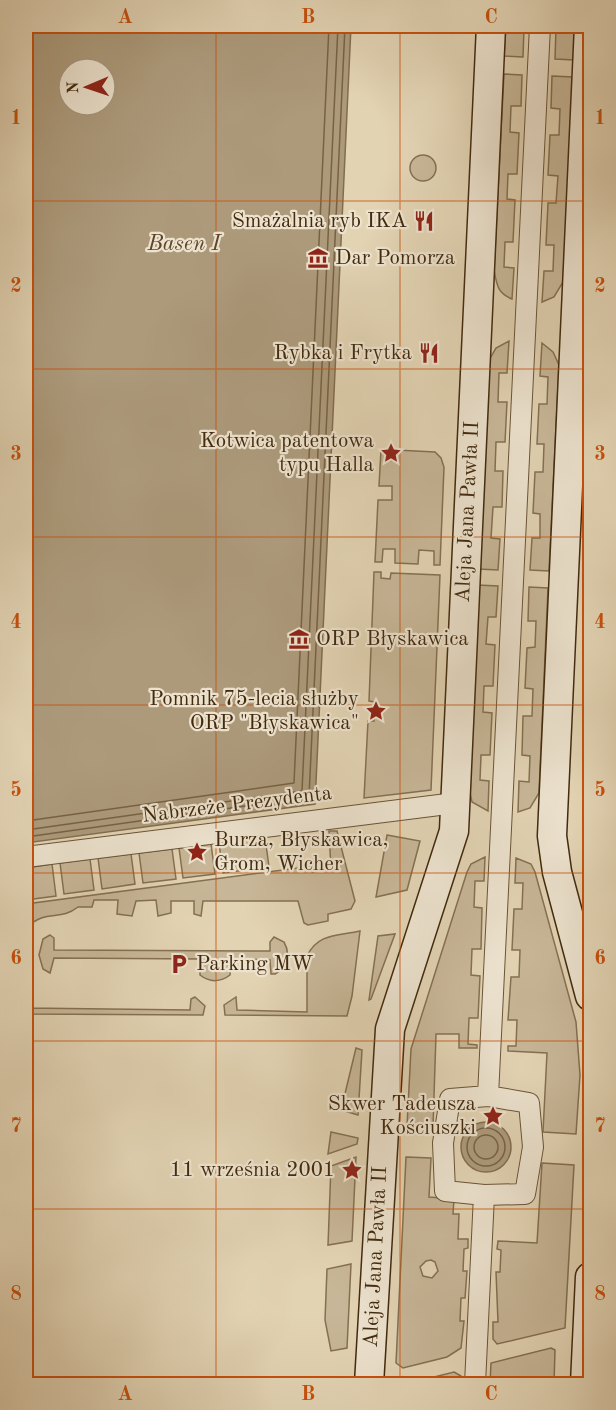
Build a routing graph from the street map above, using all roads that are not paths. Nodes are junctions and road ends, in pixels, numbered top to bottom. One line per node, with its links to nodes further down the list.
1 (491, 26): 4 (street, Aleja Jana Pawła II)
2 (540, 26): 7 (street)
3 (589, 26): 6 (street)
4 (455, 803): 5 (street, Nabrzeże Prezydenta); 11 (street, Aleja Jana Pawła II)
5 (26, 857)
6 (591, 996)
7 (488, 1096): 8 (street); 8 (street)
8 (484, 1196): 12 (street)
9 (591, 1277): 10 (street)
10 (584, 1330): 13 (street)
11 (369, 1384)
12 (475, 1384)
13 (585, 1384)

